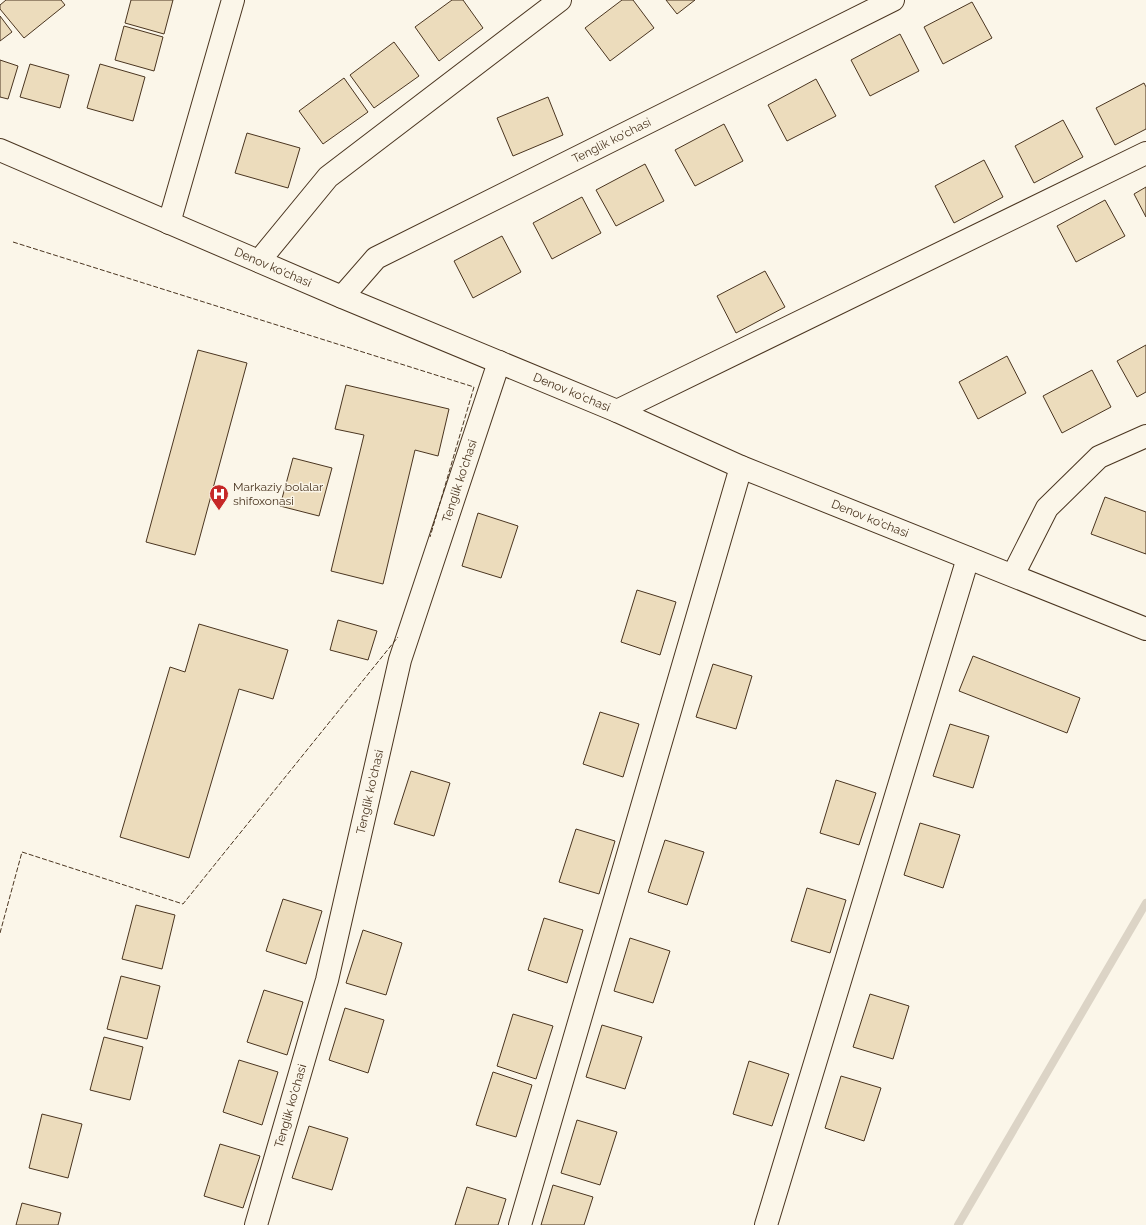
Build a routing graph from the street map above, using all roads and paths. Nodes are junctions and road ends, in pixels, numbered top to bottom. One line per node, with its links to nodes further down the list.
1 (233, 0): 6 (street)
2 (560, 0): 7 (street)
3 (893, 0): 8 (street, Tenglik ko'chasi)
4 (0, 150): 6 (street, Denov ko'chasi)
5 (1146, 153): 10 (street)
6 (169, 223): 7 (street, Denov ko'chasi)
7 (259, 262): 8 (street, Denov ko'chasi)
8 (342, 297): 9 (street, Denov ko'chasi)
9 (499, 362): 10 (street, Denov ko'chasi); 16 (street, Tenglik ko'chasi)
10 (616, 411): 12 (street, Denov ko'chasi)
11 (1146, 436): 14 (street)
12 (741, 467): 13 (street, Denov ko'chasi); 17 (street)
13 (968, 558): 14 (street, Denov ko'chasi); 18 (street)
14 (1013, 575): 15 (street, Denov ko'chasi)
15 (1146, 629)
16 (256, 1225)
17 (520, 1225)
18 (766, 1225)

